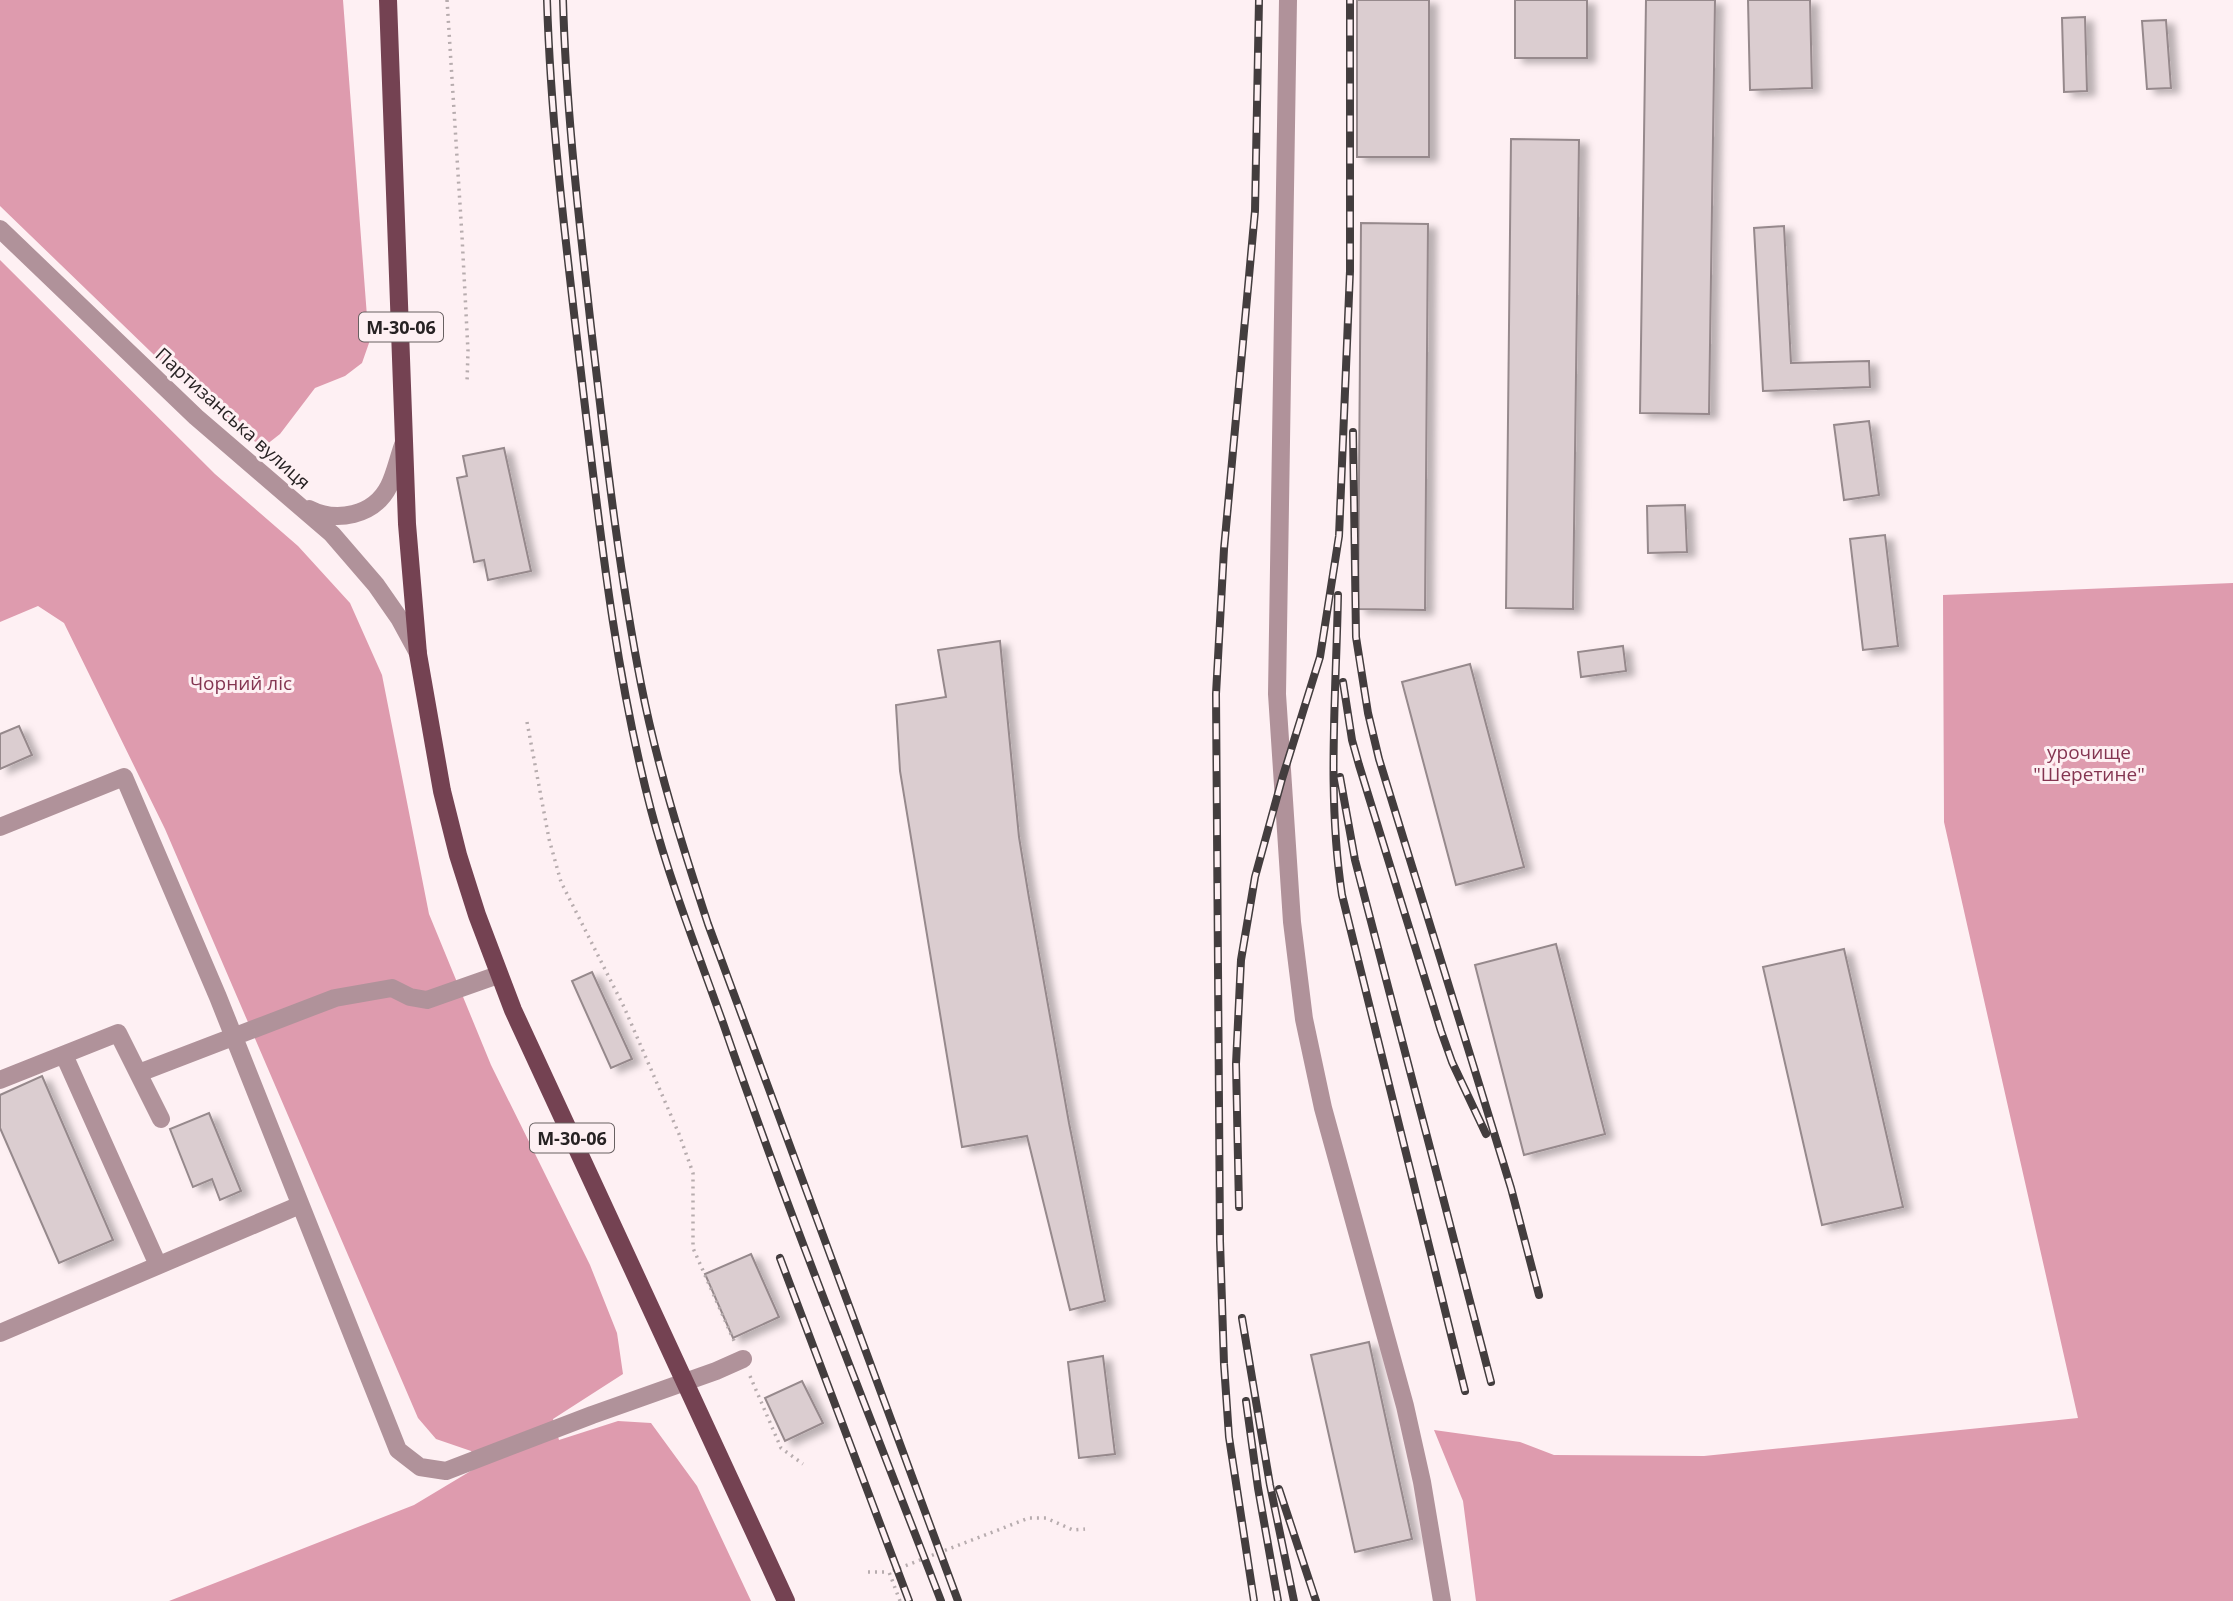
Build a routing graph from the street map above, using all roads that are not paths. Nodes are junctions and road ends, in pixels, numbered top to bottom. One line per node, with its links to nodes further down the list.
1 (388, 0): 4 (main road, М-30-06)
2 (1288, 0): 20 (street)
3 (0, 229): 5 (street, Партизанська вулиця)
4 (404, 442): 5 (street); 6 (main road, М-30-06)
5 (294, 502): 6 (street, Партизанська вулиця)
6 (418, 654): 8 (main road, М-30-06)
7 (0, 827): 9 (street)
8 (498, 975): 9 (street); 18 (main road, М-30-06)
9 (233, 1036): 11 (street); 14 (street)
10 (64, 1055): 11 (street); 12 (street); 15 (street)
11 (139, 1073): 13 (street)
12 (0, 1080)
13 (161, 1119)
14 (300, 1205): 15 (street); 18 (street)
15 (158, 1265): 16 (street)
16 (0, 1333)
17 (743, 1359): 18 (street)
18 (685, 1381): 19 (main road, М-30-06)
19 (786, 1601)
20 (1442, 1601)

